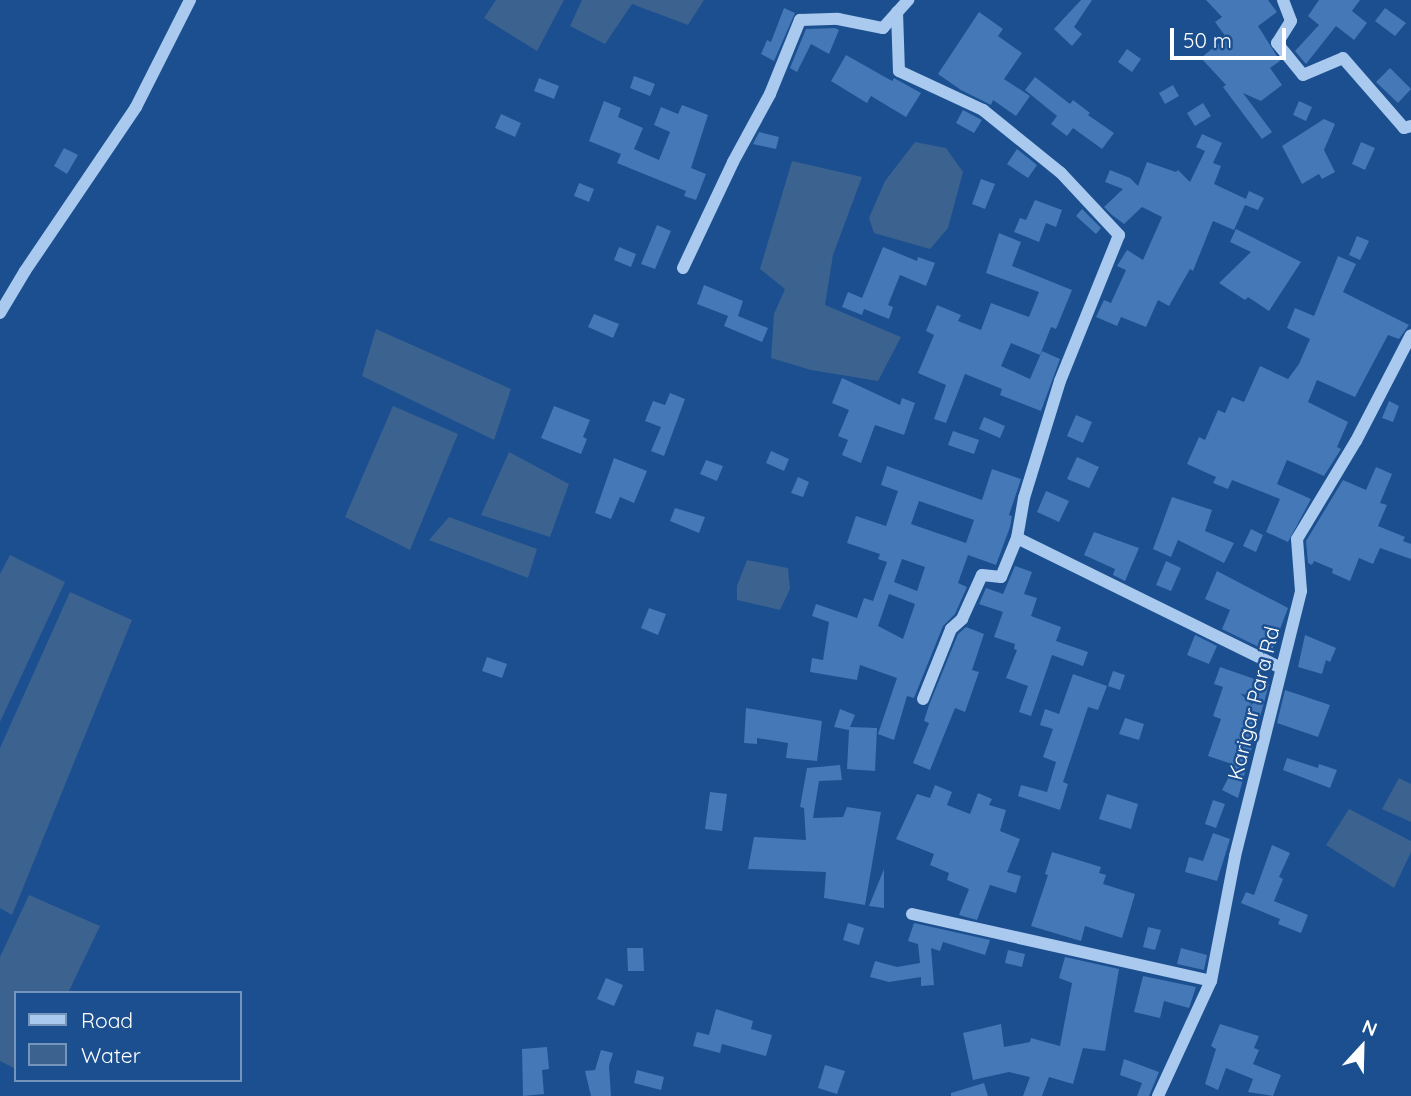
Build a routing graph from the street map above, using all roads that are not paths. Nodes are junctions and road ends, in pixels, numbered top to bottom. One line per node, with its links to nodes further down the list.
1 (190, 0): 7 (street)
2 (908, 0): 4 (street)
3 (1283, 0): 5 (street)
4 (897, 12): 6 (street); 10 (street)
5 (1411, 126)
6 (683, 268)
7 (0, 313)
8 (1411, 335): 9 (street, Karigar Para Rd)
9 (1406, 358): 11 (street, Karigar Para Rd)
10 (1017, 538): 11 (street); 12 (street)
11 (1281, 668): 14 (street, Karigar Para Rd)
12 (923, 699)
13 (912, 914): 14 (street)
14 (1211, 981): 15 (street, Karigar Para Rd)
15 (1158, 1096)

